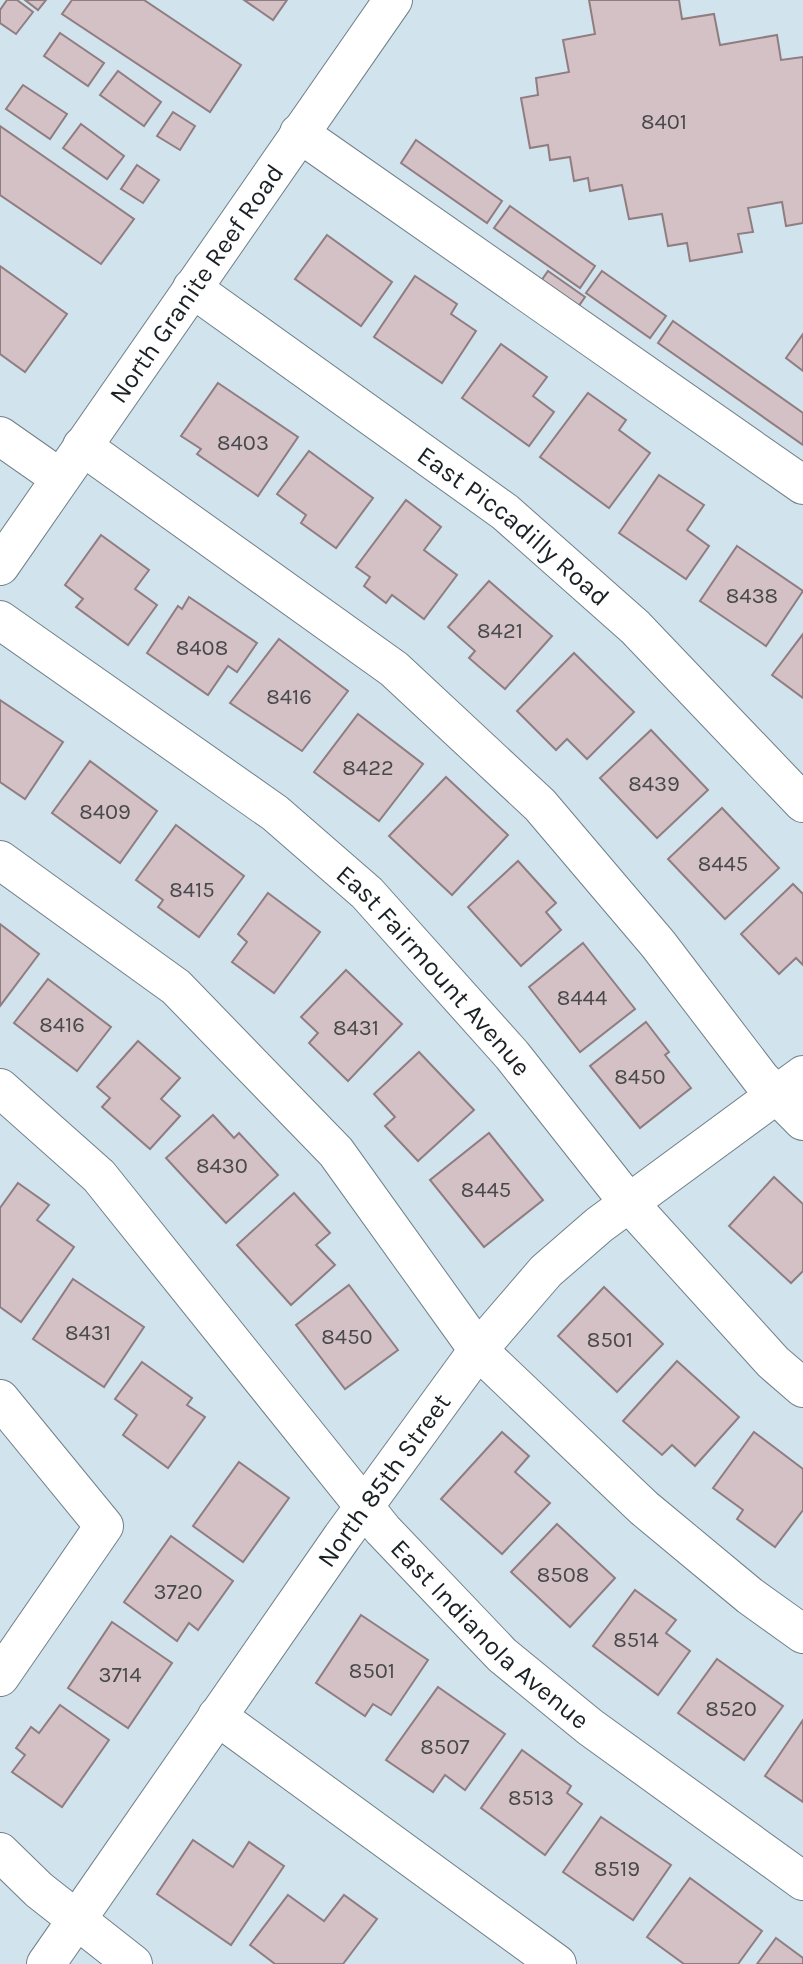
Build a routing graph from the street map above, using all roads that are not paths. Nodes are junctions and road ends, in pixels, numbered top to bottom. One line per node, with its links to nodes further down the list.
1 (393, 0): 2 (street, North Granite Reef Road)
2 (299, 133): 3 (street, North Granite Reef Road); 7 (street)
3 (192, 288): 5 (street, North Granite Reef Road); 10 (street, East Piccadilly Road)
4 (0, 436): 6 (street)
5 (82, 446): 6 (street, North Granite Reef Road); 13 (street)
6 (60, 478): 8 (street, North Granite Reef Road)
7 (803, 485)
8 (0, 566)
9 (0, 620): 14 (street, East Fairmount Avenue)
10 (803, 803)
11 (0, 860): 15 (street)
12 (0, 1088): 18 (street, East Indianola Avenue)
13 (794, 1098): 14 (street, North 85th Street)
14 (628, 1202): 15 (street, North 85th Street); 16 (street, East Fairmount Avenue)
15 (478, 1350): 18 (street, North 85th Street); 19 (street)
16 (803, 1388)
17 (0, 1399): 20 (street)
18 (364, 1507): 21 (street, North 85th Street); 23 (street, East Indianola Avenue)
19 (803, 1634)
20 (0, 1677)
21 (217, 1716): 24 (street, North 85th Street); 27 (street)
22 (0, 1852): 24 (street)
23 (803, 1881)
24 (77, 1921): 25 (street, North 85th Street); 26 (street)
25 (46, 1964)
26 (133, 1964)
27 (557, 1964)

